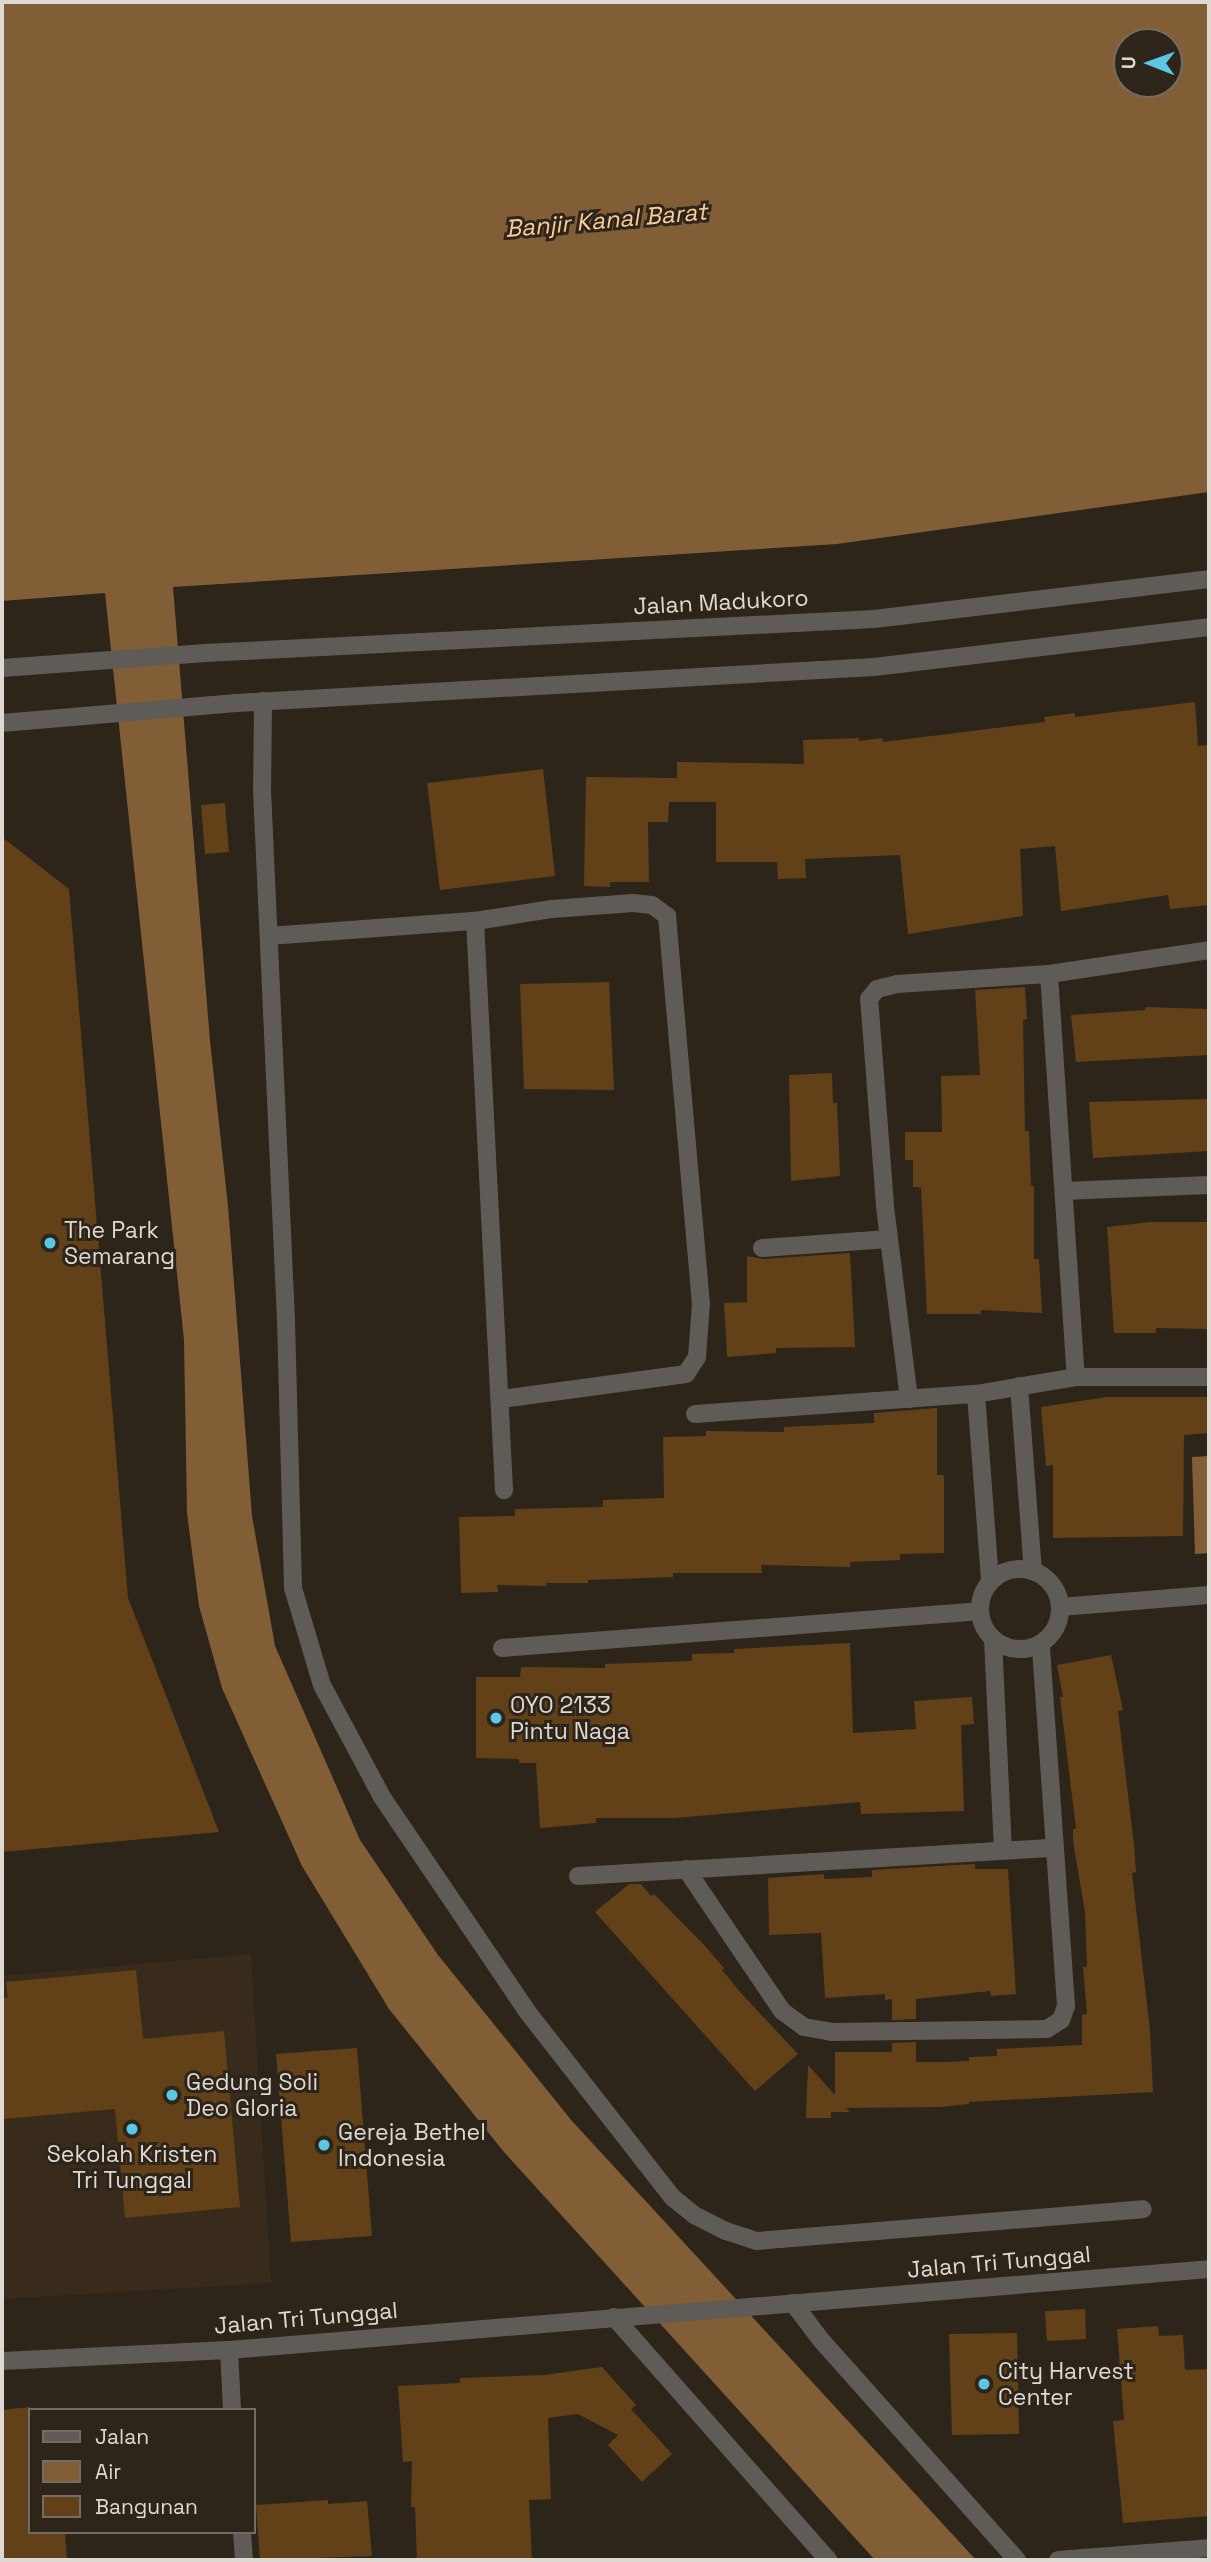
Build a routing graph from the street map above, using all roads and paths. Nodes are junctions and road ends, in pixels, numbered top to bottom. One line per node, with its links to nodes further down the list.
1 (1209, 579): 3 (street, Jalan Madukoro)
2 (1209, 627): 4 (street)
3 (2, 668)
4 (263, 701): 5 (street); 7 (street)
5 (2, 723)
6 (475, 921): 7 (street); 18 (street); 18 (street)
7 (269, 936): 34 (street)
8 (1209, 950): 9 (street)
9 (1049, 974): 11 (street); 12 (street)
10 (1209, 1185): 11 (street)
11 (1064, 1191): 14 (street)
12 (888, 1239): 13 (street); 19 (street)
13 (762, 1248)
14 (1076, 1377): 15 (street); 16 (street)
15 (1209, 1377)
16 (1019, 1386): 17 (street); 22 (street)
17 (976, 1394): 19 (street); 23 (street)
18 (500, 1399): 21 (street)
19 (909, 1399): 20 (street)
20 (695, 1414)
21 (504, 1490)
22 (1034, 1571): 23 (street); 25 (street)
23 (990, 1581): 26 (street)
24 (1209, 1595): 25 (street)
25 (1060, 1607): 28 (street)
26 (979, 1611): 27 (street); 29 (street)
27 (993, 1639): 28 (street); 30 (street)
28 (1041, 1644): 31 (street)
29 (502, 1648)
30 (1003, 1848): 31 (street); 32 (street)
31 (1053, 1848): 32 (street)
32 (686, 1868): 33 (street)
33 (578, 1876)
34 (1143, 2209)
35 (1209, 2269): 36 (street, Jalan Tri Tunggal)
36 (793, 2303): 37 (street, Jalan Tri Tunggal); 45 (street)
37 (614, 2317): 38 (street, Jalan Tri Tunggal); 44 (street)
38 (229, 2350): 39 (street, Jalan Tri Tunggal); 40 (street)
39 (2, 2361)
40 (232, 2408)
41 (242, 2534): 43 (street)
42 (1209, 2548): 46 (street)
43 (244, 2560)
44 (828, 2560)
45 (1017, 2560)
46 (1058, 2560)

